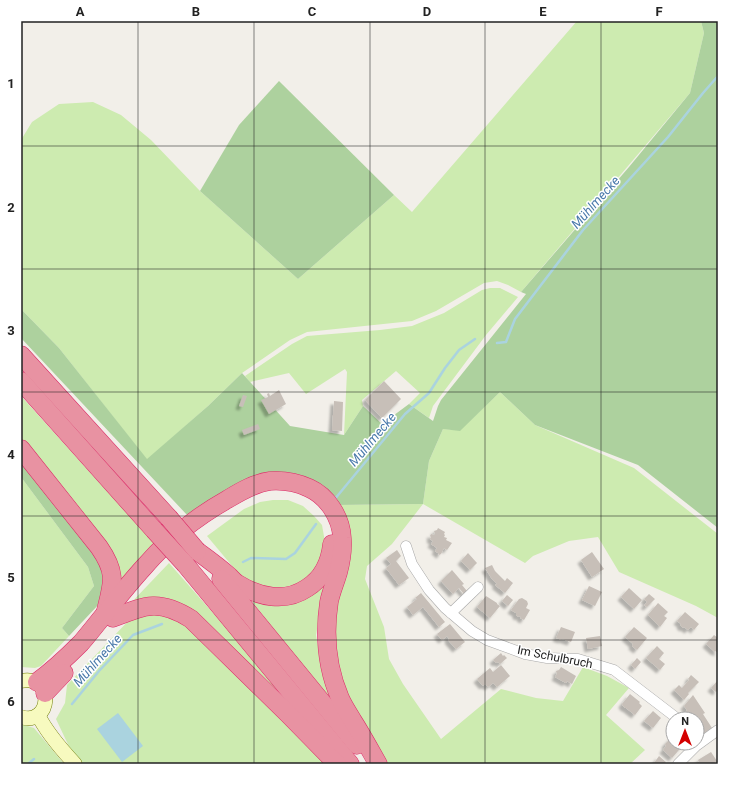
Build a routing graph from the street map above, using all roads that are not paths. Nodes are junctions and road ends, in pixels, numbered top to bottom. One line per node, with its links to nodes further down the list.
1 (21, 354): 5 (highway, bridge)
2 (21, 382): 18 (highway, bridge)
3 (21, 449): 8 (highway)
4 (406, 546): 7 (street, Im Schulbruch)
5 (197, 551): 8 (highway); 19 (highway)
6 (478, 587): 7 (street)
7 (451, 613): 10 (street, Im Schulbruch)
8 (109, 615): 9 (highway); 17 (highway); 20 (highway)
9 (34, 685): 11 (main road)
10 (667, 711)
11 (38, 715): 12 (main road); 16 (main road)
12 (21, 717)
13 (718, 730): 14 (street)
14 (705, 738)
15 (690, 751): 21 (street)
16 (75, 764)
17 (337, 764)
18 (350, 764)
19 (373, 764)
20 (378, 764)
21 (678, 764)

